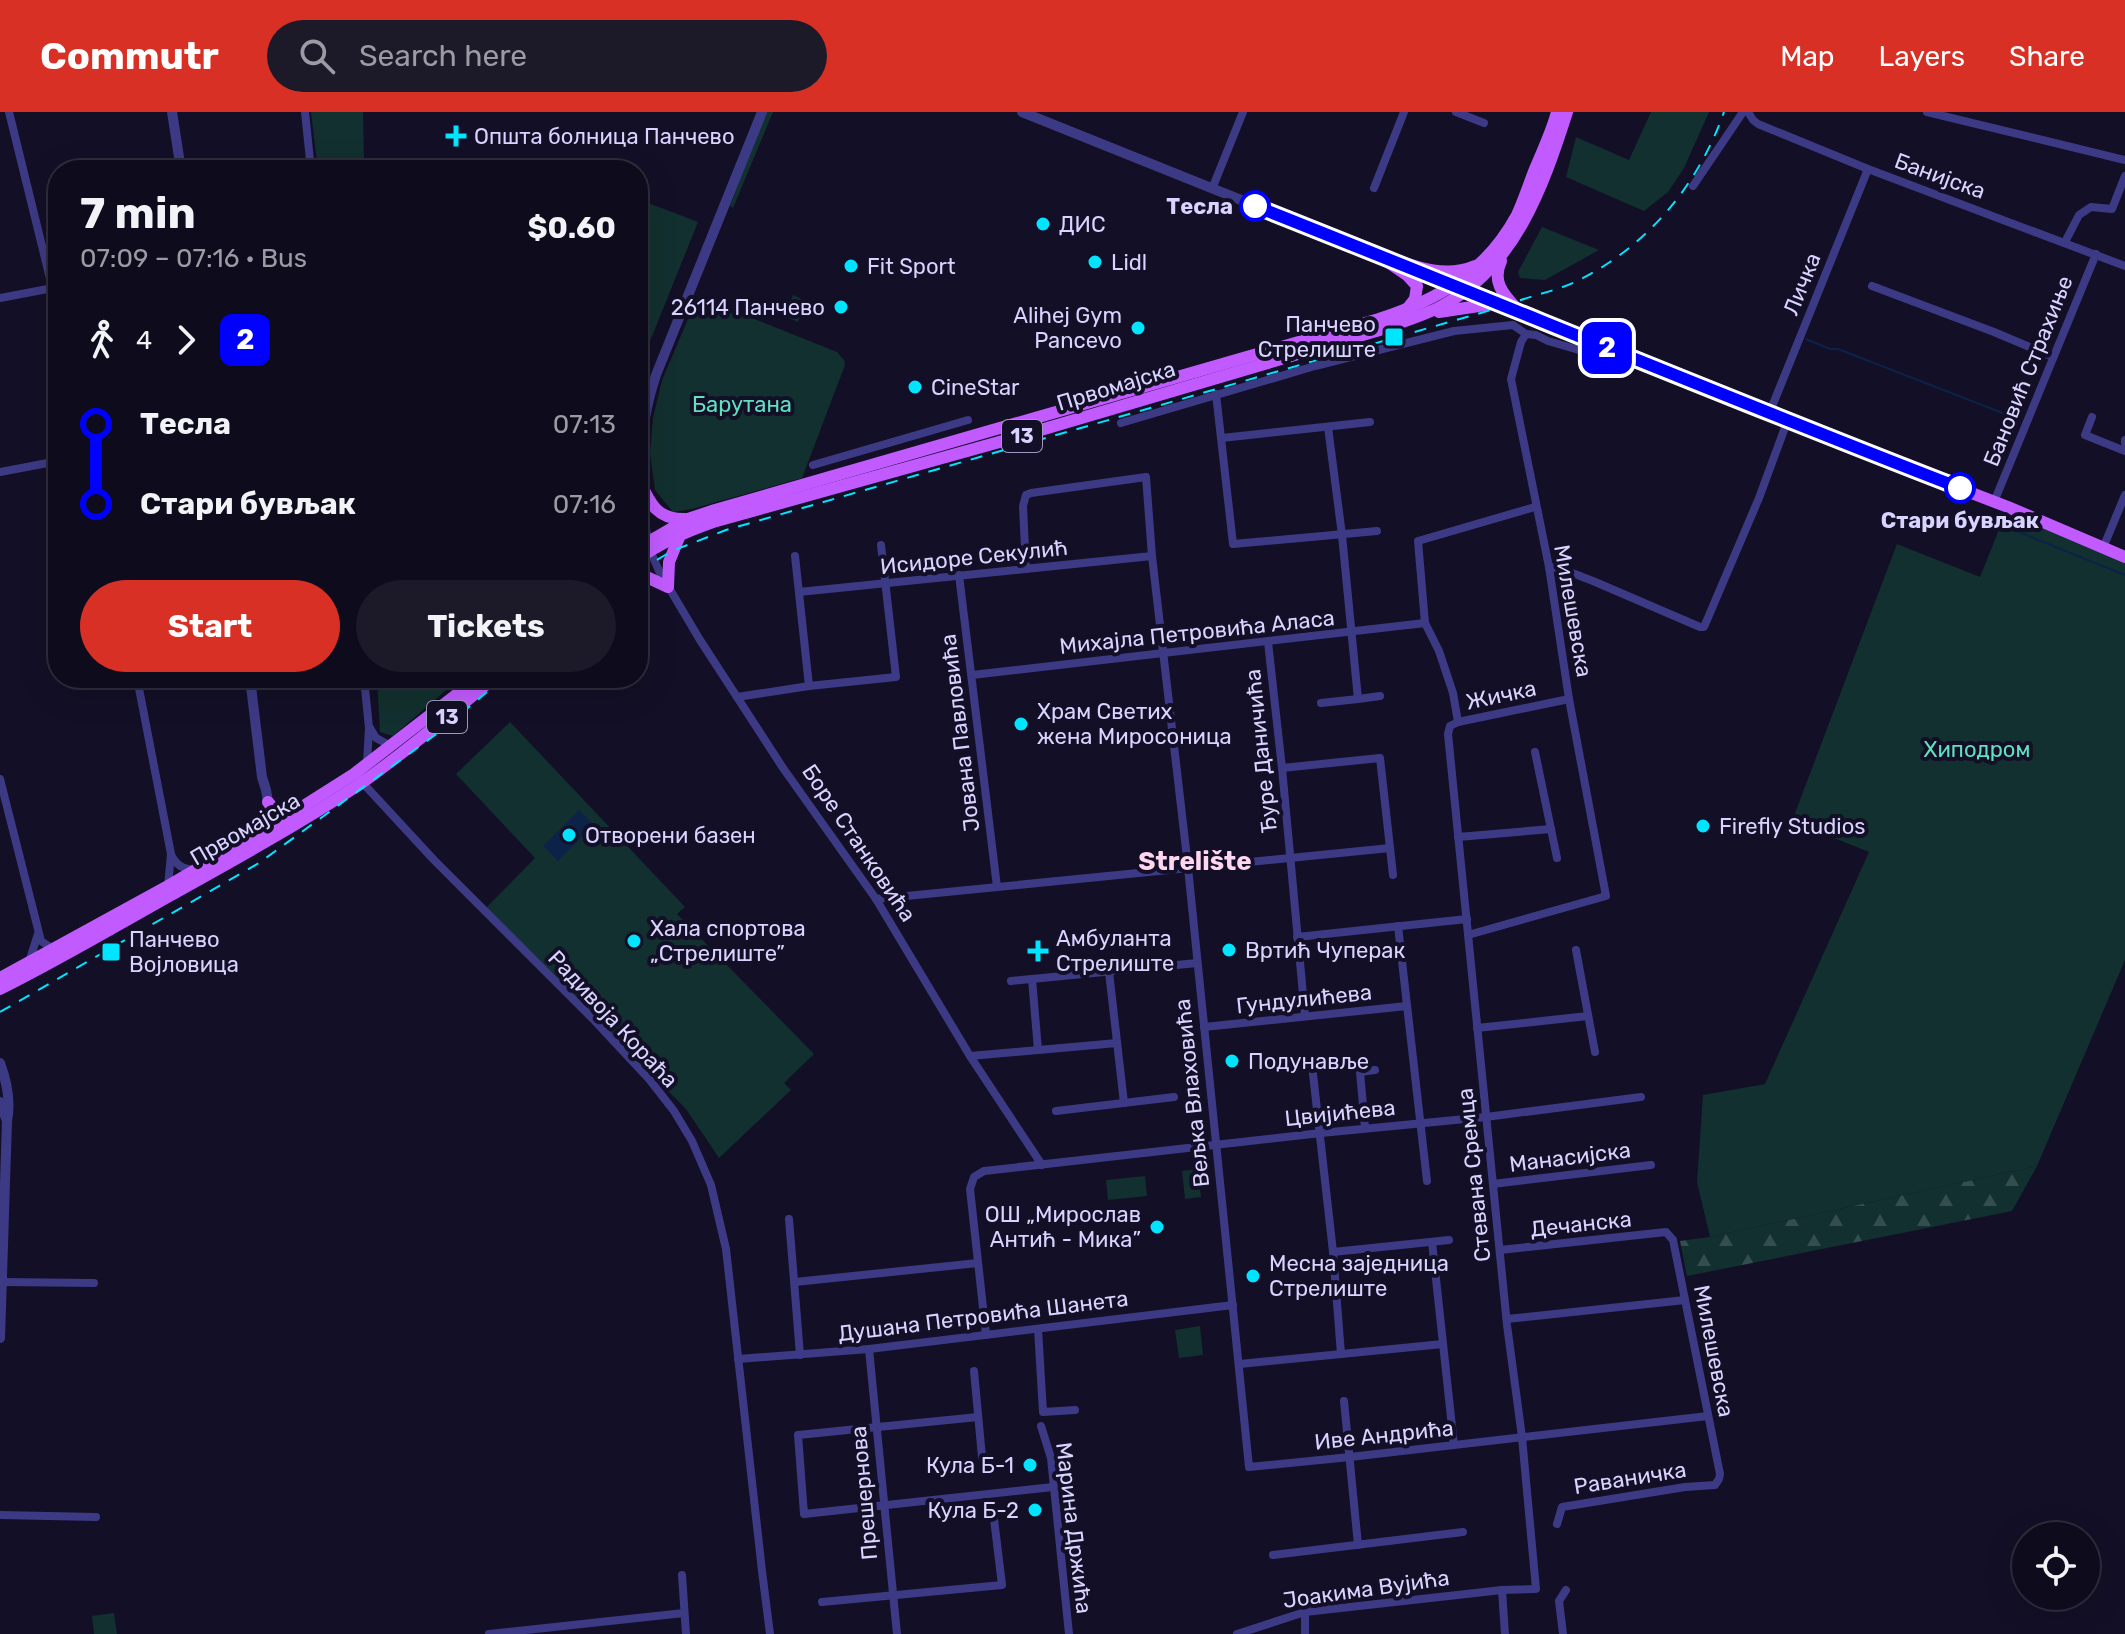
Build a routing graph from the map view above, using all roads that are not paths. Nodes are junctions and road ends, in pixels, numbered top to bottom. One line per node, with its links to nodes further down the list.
1 (9, 112): 27 (street)
2 (172, 112): 15 (street)
3 (305, 112): 16 (street)
4 (762, 112): 41 (street)
5 (1022, 112): 22 (street)
6 (1243, 112): 22 (street)
7 (1404, 112): 21 (street)
8 (1456, 112): 14 (street)
9 (1557, 112): 25 (main road, 13)
10 (1567, 112): 25 (main road, 13)
11 (1745, 112): 18 (street, Банијска); 20 (street)
12 (1927, 112): 13 (street)
13 (1938, 113): 17 (street)
14 (1484, 123)
15 (179, 160)
16 (310, 160)
17 (2125, 160)
18 (1868, 169): 23 (street, Банијска); 42 (street, Личка)
19 (2125, 176): 23 (street)
20 (1693, 186)
21 (1374, 188)
22 (1212, 189): 24 (street)
23 (2065, 242): 26 (street, Банијска)
24 (1372, 252): 25 (main road); 30 (street); 34 (main road)
25 (1497, 254): 30 (main road, 13); 35 (main road)
26 (2096, 254): 28 (street, Банијска); 39 (street, Бановић Страхиње)
27 (48, 261)
28 (2125, 266)
29 (1872, 286): 39 (street)
30 (1460, 288): 33 (main road); 34 (main road, Првомајска / 13); 36 (main road, Првомајска / 13)
31 (48, 289): 32 (street)
32 (0, 298)
33 (1499, 303): 35 (main road); 36 (main road)
34 (1406, 310): 58 (main road, Првомајска / 13)
35 (1519, 311): 38 (main road)
36 (1422, 314): 60 (main road, Првомајска / 13)
37 (1526, 334): 38 (street); 40 (street); 57 (street, Милешевска)
38 (1611, 349): 42 (main road)
39 (2053, 357): 56 (street, Бановић Страхиње)
40 (1216, 394): 47 (street); 49 (street)
41 (648, 405)
42 (1769, 414): 46 (main road)
43 (2092, 417): 50 (street)
44 (968, 420): 52 (street)
45 (1370, 422): 48 (street)
46 (1787, 422): 56 (main road); 70 (street)
47 (1121, 423)
48 (1328, 427): 49 (street); 61 (street)
49 (1222, 438): 61 (street)
50 (2125, 451)
51 (48, 463): 53 (street)
52 (813, 465)
53 (0, 472)
54 (2125, 495): 65 (street)
55 (648, 500): 58 (main road)
56 (1994, 502): 65 (main road)
57 (1535, 507): 70 (street, Милешевска); 77 (street)
58 (688, 519): 62 (main road, Првомајска / 13)
59 (1377, 531): 61 (street)
60 (680, 535): 64 (main road, Првомајска / 13); 75 (main road)
61 (1342, 535): 78 (street)
62 (648, 545)
63 (881, 545): 74 (street)
64 (648, 546)
65 (2103, 548): 67 (main road)
66 (648, 552): 75 (street, Боре Станковића)
67 (2124, 554)
68 (795, 556): 76 (street)
69 (1152, 556): 71 (street, Исидоре Секулић); 71 (street, Вељка Влаховића); 80 (street, Вељка Влаховића)
70 (1549, 567): 91 (street, Милешевска)
71 (1026, 569): 72 (street, Исидоре Секулић)
72 (959, 575): 74 (street, Исидоре Секулић); 81 (street, Јована Павловића)
73 (648, 578): 75 (main road)
74 (886, 584): 76 (street, Исидоре Секулић); 82 (street)
75 (668, 587): 89 (street, Боре Станковића)
76 (799, 592): 82 (street)
77 (1425, 623): 78 (street, Михајла Петровића Аласа); 93 (street)
78 (1351, 633): 79 (street, Михајла Петровића Аласа); 90 (street)
79 (1268, 642): 80 (street, Михајла Петровића Аласа); 99 (street, Ђуре Даничића)
80 (1164, 654): 81 (street, Михајла Петровића Аласа); 112 (street, Вељка Влаховића)
81 (972, 675): 116 (street, Јована Павловића)
82 (809, 686): 89 (street)
83 (139, 688): 109 (street)
84 (251, 688): 100 (street)
85 (365, 688): 94 (street)
86 (465, 688): 96 (main road, Првомајска / 13)
87 (482, 688): 101 (main road, Првомајска / 13)
88 (1380, 696): 90 (street)
89 (737, 697): 117 (street, Боре Станковића)
90 (1358, 699): 92 (street)
91 (1569, 699): 93 (street, Жичка); 121 (street, Милешевска)
92 (1321, 703)
93 (1458, 722): 95 (street, Жичка)
94 (369, 728): 96 (street); 98 (street)
95 (1448, 734): 107 (street, Стевана Сремца)
96 (391, 746): 98 (main road, Првомајска / 13)
97 (1535, 752): 105 (street)
98 (367, 764): 101 (main road, Првомајска / 13)
99 (1282, 768): 108 (street); 110 (street, Ђуре Даничића)
100 (262, 777): 103 (street); 106 (street)
101 (358, 778): 104 (main road, Првомајска / 13); 106 (main road, Првомајска / 13); 179 (street, Радивоја Кораћа)
102 (0, 779): 120 (street)
103 (268, 802): 104 (main road); 106 (street)
104 (289, 815): 106 (main road, Првомајска / 13)
105 (1551, 829): 107 (street); 111 (street)
106 (269, 833): 113 (main road, Првомајска / 13); 131 (main road, Првомајска / 13)
107 (1458, 837): 118 (street, Стевана Сремца)
108 (1390, 848): 110 (street); 114 (street)
109 (171, 854): 113 (street); 115 (street)
110 (1290, 857): 112 (street); 122 (street, Ђуре Даничића)
111 (1557, 858)
112 (1188, 867): 116 (street); 126 (street, Вељка Влаховића)
113 (195, 870): 115 (main road, Првомајска / 13)
114 (1393, 875)
115 (168, 886): 123 (main road, Првомајска / 13)
116 (997, 887): 117 (street)
117 (876, 899): 140 (street, Боре Станковића)
118 (1467, 919): 119 (street); 121 (street, Стевана Сремца)
119 (1398, 926): 122 (street); 132 (street)
120 (39, 933): 123 (street); 125 (street)
121 (1468, 935): 136 (street, Стевана Сремца)
122 (1297, 937): 133 (street, Ђуре Даничића)
123 (57, 948): 125 (main road, Првомајска / 13)
124 (1576, 950): 134 (street)
125 (29, 963): 128 (main road, Првомајска / 13)
126 (1197, 963): 127 (street); 135 (street, Вељка Влаховића)
127 (1109, 972): 129 (street); 137 (street)
128 (0, 978)
129 (1032, 979): 130 (street); 138 (street)
130 (1011, 981)
131 (0, 989)
132 (1407, 1006): 133 (street, Гундулићева); 151 (street)
133 (1305, 1016): 135 (street, Гундулићева)
134 (1588, 1016): 136 (street); 139 (street)
135 (1204, 1027): 154 (street, Вељка Влаховића)
136 (1477, 1028): 149 (street, Стевана Сремца)
137 (1117, 1043): 138 (street); 147 (street)
138 (1038, 1050): 140 (street)
139 (1595, 1052)
140 (970, 1056): 155 (street, Боре Станковића)
141 (0, 1063): 150 (street)
142 (1312, 1065): 153 (street)
143 (1375, 1070): 152 (street)
144 (1174, 1097): 147 (street)
145 (1641, 1097): 149 (street, Цвијићева)
146 (0, 1102): 150 (street)
147 (1124, 1103): 148 (street)
148 (1056, 1111)
149 (1486, 1117): 151 (street, Цвијићева); 158 (street, Стевана Сремца)
150 (7, 1121): 166 (street)
151 (1421, 1123): 152 (street, Цвијићева); 157 (street)
152 (1365, 1128): 153 (street, Цвијићева)
153 (1321, 1133): 154 (street, Цвијићева); 164 (street)
154 (1215, 1146): 155 (street, Цвијићева); 170 (street, Вељка Влаховића)
155 (1042, 1165): 165 (street, Цвијићева)
156 (1651, 1165): 158 (street, Манасијска)
157 (1427, 1181)
158 (1493, 1184): 163 (street, Стевана Сремца)
159 (789, 1219): 167 (street)
160 (1666, 1232): 163 (street, Дечанска); 169 (street, Милешевска)
161 (1449, 1240): 162 (street)
162 (1432, 1242): 164 (street); 175 (street)
163 (1500, 1250): 171 (street, Стевана Сремца)
164 (1333, 1252): 177 (street)
165 (978, 1263): 167 (street); 173 (street)
166 (2, 1282): 168 (street); 174 (street)
167 (795, 1282): 178 (street)
168 (94, 1283)
169 (1685, 1300): 171 (street); 184 (street, Милешевска)
170 (1233, 1305): 172 (street, Душана Петровића Шанета); 180 (street, Вељка Влаховића)
171 (1507, 1319): 188 (street, Стевана Сремца)
172 (1038, 1329): 173 (street, Душана Петровића Шанета); 183 (street, Марина Држића)
173 (986, 1335): 176 (street, Душана Петровића Шанета)
174 (0, 1338)
175 (1443, 1344): 177 (street); 189 (street)
176 (869, 1349): 178 (street, Душана Петровића Шанета); 187 (street, Прешернова)
177 (1341, 1354): 180 (street)
178 (800, 1355): 179 (street, Душана Петровића Шанета)
179 (738, 1359): 213 (street, Радивоја Кораћа)
180 (1240, 1364): 192 (street, Вељка Влаховића)
181 (974, 1371): 185 (street)
182 (1344, 1401): 191 (street)
183 (1075, 1410)
184 (1708, 1416): 188 (street, Иве Андрића); 193 (street, Милешевска)
185 (978, 1417): 187 (street); 190 (street)
186 (1041, 1426): 194 (street, Марина Држића)
187 (876, 1427): 195 (street, Прешернова); 195 (street)
188 (1522, 1437): 189 (street, Иве Андрића); 204 (street, Стевана Сремца)
189 (1454, 1445): 191 (street, Иве Андрића)
190 (982, 1457)
191 (1350, 1457): 192 (street, Иве Андрића); 201 (street)
192 (1249, 1467)
193 (1719, 1479): 199 (street, Раваничка)
194 (1053, 1487): 195 (street); 215 (street, Марина Држића)
195 (883, 1505): 207 (street, Прешернова)
196 (0, 1515): 197 (street)
197 (96, 1517)
198 (994, 1519): 207 (street)
199 (1557, 1524)
200 (1463, 1532): 201 (street)
201 (1358, 1545): 202 (street)
202 (1273, 1555)
203 (682, 1575): 210 (street)
204 (1536, 1589): 205 (street, Јоакима Вујића)
205 (1502, 1590): 209 (street, Јоакима Вујића); 218 (street)
206 (1566, 1590): 219 (street)
207 (892, 1597): 208 (street); 214 (street, Прешернова)
208 (822, 1602)
209 (1305, 1612): 216 (street, Јоакима Вујића); 217 (street)
210 (684, 1613): 211 (street); 212 (street)
211 (489, 1634)
212 (686, 1634)
213 (770, 1634)
214 (897, 1634)
215 (1069, 1634)
216 (1237, 1634)
217 (1305, 1634)
218 (1505, 1634)
219 (1563, 1634)

